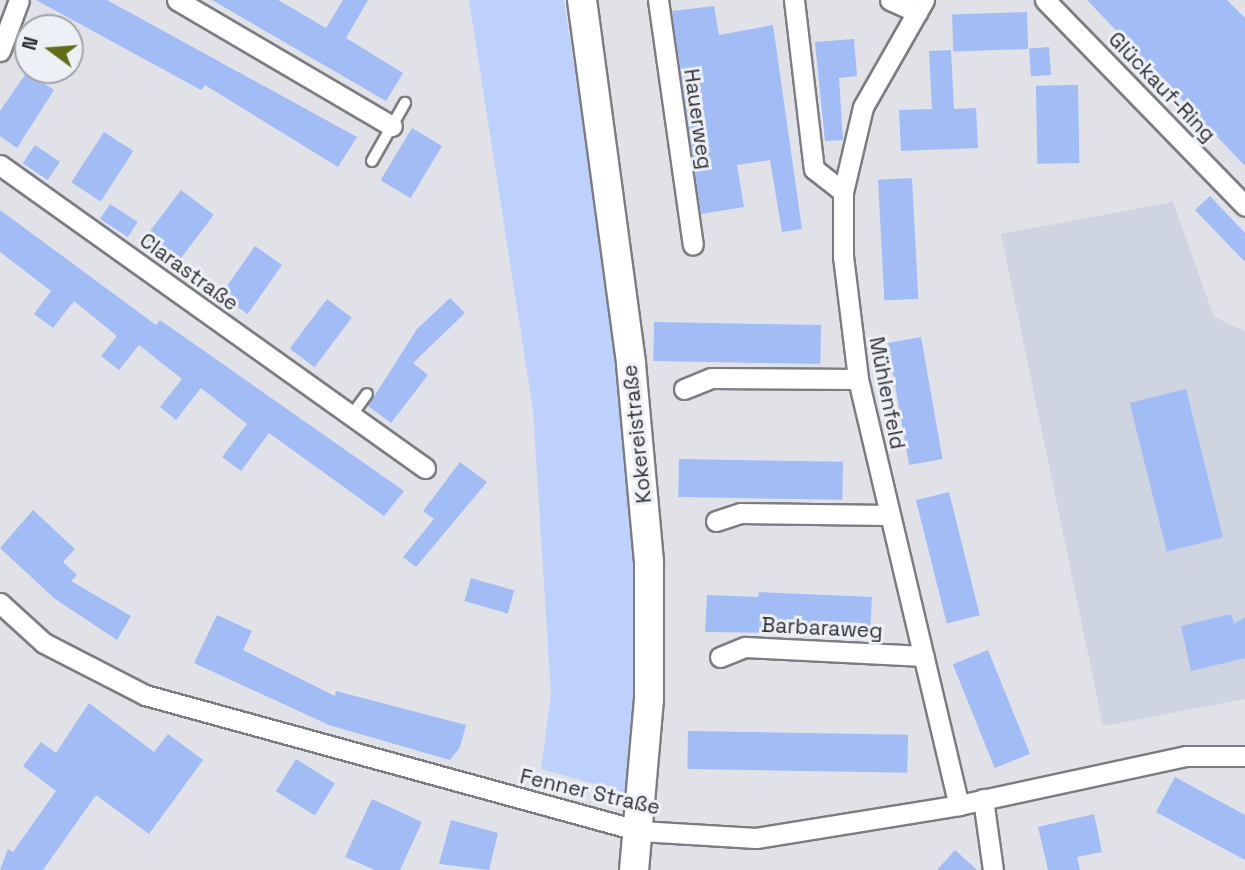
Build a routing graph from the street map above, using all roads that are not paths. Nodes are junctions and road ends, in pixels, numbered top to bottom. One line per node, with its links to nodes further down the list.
1 (19, 0): 9 (street)
2 (177, 0): 11 (street)
3 (582, 0): 30 (main road, Kokereistraße)
4 (658, 0): 16 (street, Hauerweg)
5 (794, 0): 14 (street)
6 (890, 0): 8 (street)
7 (1045, 0): 15 (street, Glückauf-Ring)
8 (920, 6): 14 (street, Mühlenfeld)
9 (0, 51)
10 (405, 103): 11 (lane)
11 (392, 126): 12 (lane)
12 (372, 161)
13 (0, 165): 20 (street, Clarastraße)
14 (843, 192): 17 (street, Mühlenfeld)
15 (1245, 206)
16 (693, 245)
17 (858, 379): 18 (street); 22 (street, Mühlenfeld)
18 (684, 390)
19 (367, 394): 20 (lane)
20 (351, 416): 21 (street, Clarastraße)
21 (425, 468)
22 (888, 515): 23 (street); 25 (street, Mühlenfeld)
23 (716, 521)
24 (0, 603): 30 (street, Fenner Straße)
25 (924, 656): 26 (street, Barbaraweg); 29 (street, Mühlenfeld)
26 (720, 657)
27 (1245, 756): 28 (street, Fenner Straße)
28 (983, 799): 29 (street, Fenner Straße); 32 (street)
29 (959, 805): 30 (street, Fenner Straße)
30 (640, 831): 31 (main road, Kokereistraße)
31 (634, 870)
32 (993, 870)

